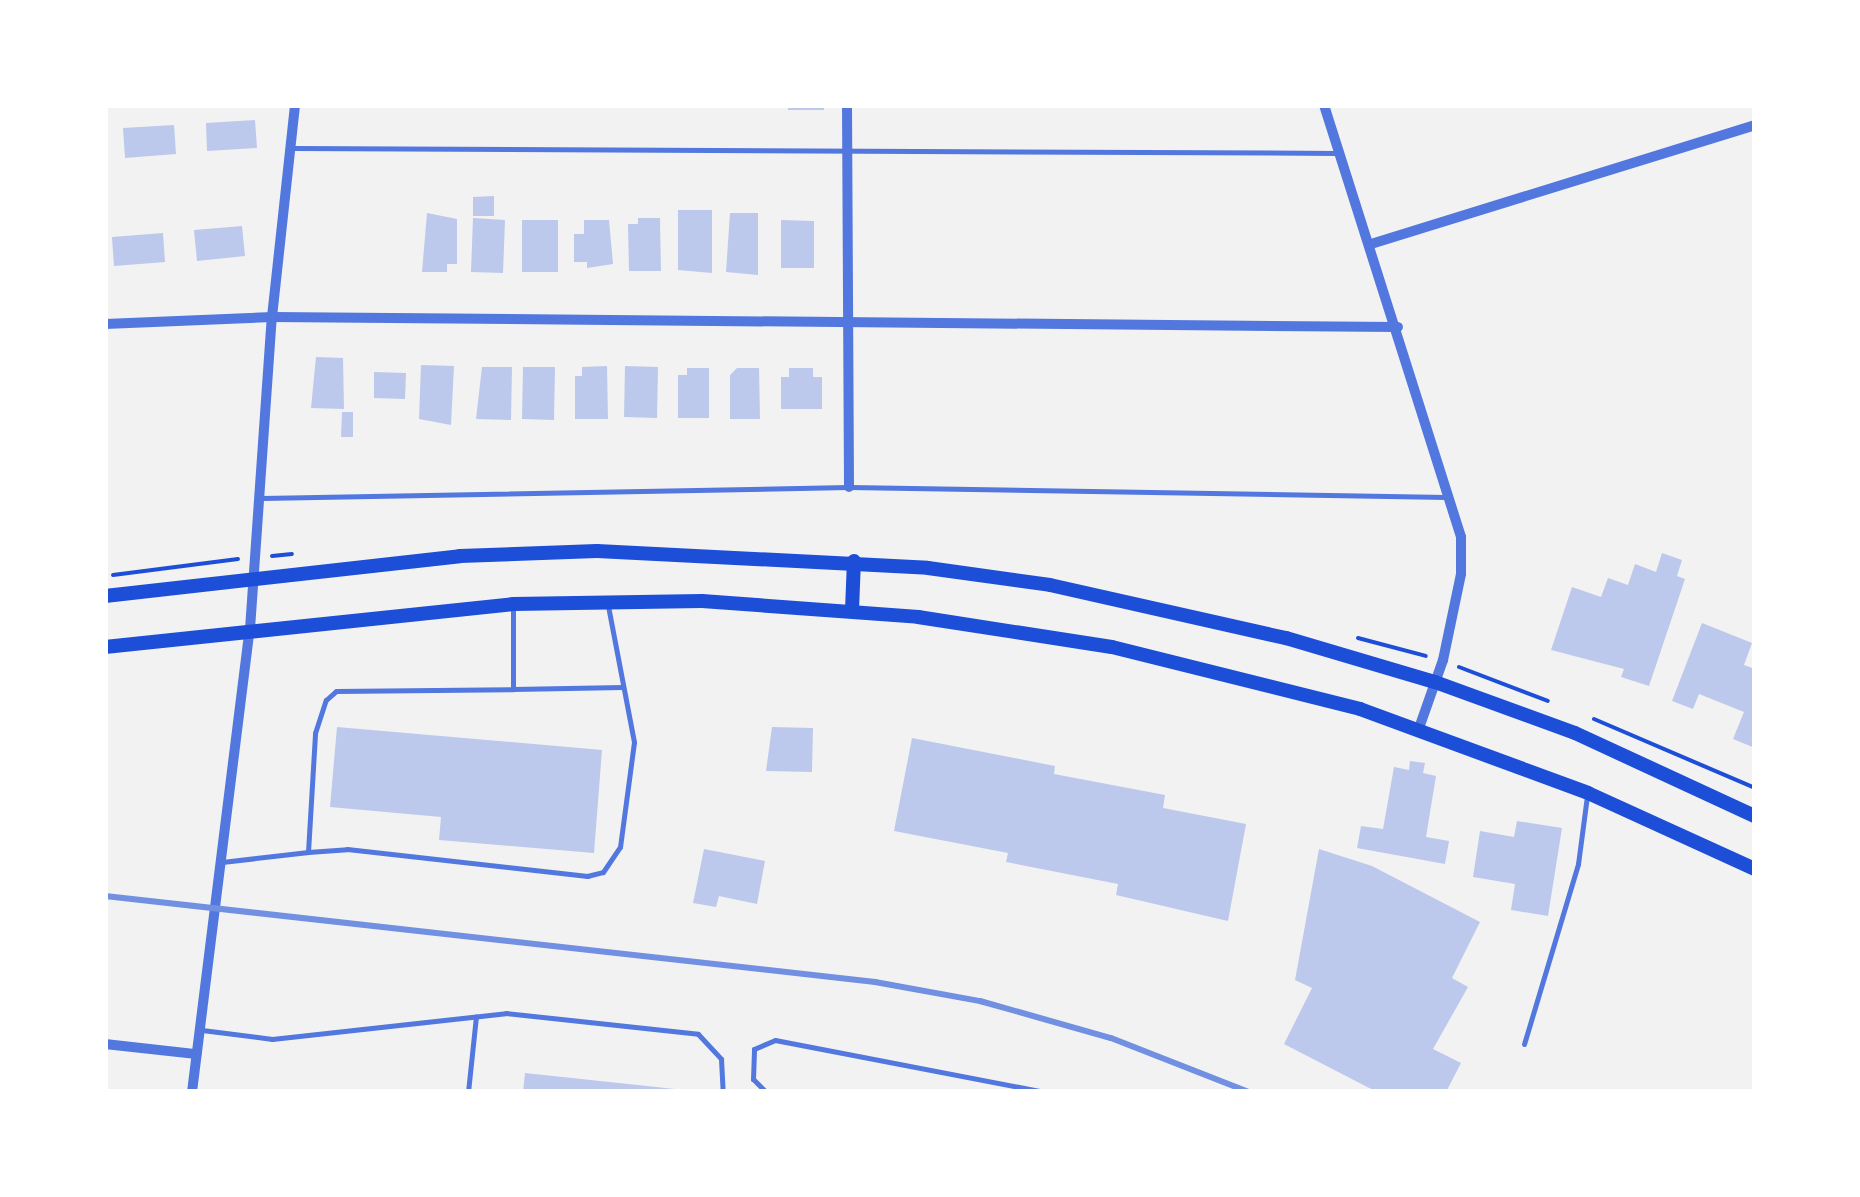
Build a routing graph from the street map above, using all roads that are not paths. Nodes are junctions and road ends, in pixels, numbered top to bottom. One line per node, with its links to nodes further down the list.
1 (295, 105): 5 (street)
2 (847, 105): 6 (street)
3 (1324, 105): 7 (street)
4 (1755, 125): 8 (street)
5 (290, 148): 6 (lane); 9 (street)
6 (847, 153): 7 (lane); 11 (street)
7 (1340, 153): 8 (street)
8 (1371, 244): 12 (street)
9 (272, 318): 10 (street); 11 (street); 14 (street)
10 (105, 324)
11 (848, 326): 12 (street); 13 (street)
12 (1398, 327): 15 (street)
13 (849, 487): 14 (lane); 15 (lane)
14 (259, 498): 17 (street)
15 (1454, 498): 24 (street)
16 (854, 561): 17 (main road); 21 (main road); 24 (main road)
17 (253, 578): 18 (main road); 22 (street)
18 (105, 596)
19 (607, 601): 20 (main road); 21 (main road); 25 (lane)
20 (513, 604): 22 (main road); 26 (lane)
21 (852, 610): 27 (main road)
22 (250, 629): 23 (main road); 31 (street)
23 (105, 646)
24 (1435, 682): 27 (street); 29 (main road)
25 (624, 687): 26 (lane); 30 (lane)
26 (512, 689): 30 (lane)
27 (1419, 728): 28 (main road)
28 (1588, 792): 32 (main road); 36 (lane)
29 (1755, 816)
30 (308, 852): 31 (lane)
31 (218, 863): 34 (street)
32 (1755, 869)
33 (476, 1016): 34 (lane); 39 (lane); 40 (lane)
34 (199, 1029): 37 (street)
35 (105, 1044): 37 (street)
36 (1524, 1044)
37 (196, 1054): 38 (street)
38 (192, 1092)
39 (468, 1092)
40 (723, 1092)
41 (766, 1092): 42 (lane)
42 (1046, 1092)

